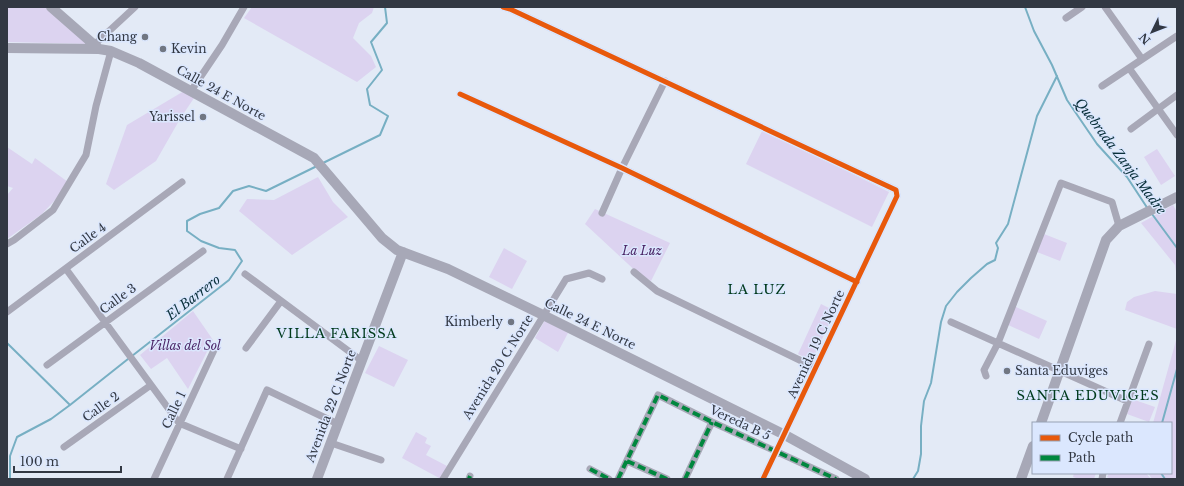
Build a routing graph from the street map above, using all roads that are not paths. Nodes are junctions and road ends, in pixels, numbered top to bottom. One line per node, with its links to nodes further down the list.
1 (51, 7): 9 (main road)
2 (135, 7): 9 (street)
3 (244, 7): 16 (street)
4 (502, 7): 14 (street)
5 (1082, 7): 7 (street)
6 (1105, 7): 12 (street)
7 (1066, 18)
8 (1177, 36): 12 (street)
9 (97, 47): 10 (main road); 11 (main road, Calle 24 E Norte)
10 (7, 48)
11 (111, 51): 16 (main road, Calle 24 E Norte); 27 (street)
12 (1142, 59): 13 (street)
13 (1129, 68): 15 (street); 19 (street)
14 (665, 81): 22 (street); 34 (street, Avenida 19 C Norte)
15 (1102, 86)
16 (191, 91): 29 (main road, Calle 24 E Norte)
17 (460, 94): 22 (street)
18 (1177, 95): 19 (street)
19 (1158, 109): 20 (street); 21 (street)
20 (1131, 129)
21 (1177, 135)
22 (622, 168): 25 (street); 34 (street)
23 (182, 182): 30 (street, Calle 4)
24 (1177, 197): 26 (main road)
25 (602, 213)
26 (1119, 226): 40 (street); 47 (main road)
27 (7, 244)
28 (203, 251): 38 (street, Calle 3)
29 (403, 252): 37 (main road, Calle 24 E Norte); 44 (main road, Avenida 22 C Norte)
30 (66, 268): 36 (street, Calle 4); 38 (street)
31 (634, 272): 46 (street)
32 (245, 274): 35 (street)
33 (602, 279): 37 (street, Avenida 20 C Norte)
34 (857, 282): 46 (street, Avenida 19 C Norte)
35 (281, 301): 42 (street); 44 (street)
36 (7, 312)
37 (543, 315): 56 (main road, Calle 24 E Norte); 68 (street, Avenida 20 C Norte)
38 (105, 322): 45 (street, Calle 3); 49 (street)
39 (951, 322): 40 (street)
40 (998, 343): 47 (street); 48 (street)
41 (1149, 344): 50 (street)
42 (246, 348)
43 (214, 350): 54 (street, Calle 1)
44 (362, 361): 55 (main road, Avenida 22 C Norte)
45 (47, 365)
46 (816, 368): 56 (street, Avenida 19 C Norte)
47 (1060, 371): 50 (street); 52 (main road)
48 (986, 376)
49 (151, 386): 54 (street); 58 (street, Calle 2)
50 (1127, 401): 53 (street)
51 (712, 422): 61 (street, Vereda B 5); 63 (street, Vereda B 5); 72 (street)
52 (1041, 422)
53 (1120, 422)
54 (179, 423): 59 (street); 65 (street, Calle 1)
55 (338, 424): 57 (main road, Avenida 22 C Norte); 59 (street)
56 (784, 435): 61 (street, Avenida 19 C Norte); 75 (main road, Calle 24 E Norte)
57 (331, 443): 62 (street); 67 (main road, Avenida 22 C Norte)
58 (64, 447)
59 (240, 449): 66 (street)
60 (1032, 449): 76 (main road)
61 (776, 452): 73 (street, Avenida 19 C Norte); 74 (street, Vereda B 5)
62 (381, 460)
63 (627, 461): 70 (street); 71 (street)
64 (590, 469): 69 (street)
65 (154, 479)
66 (227, 479)
67 (317, 479)
68 (443, 479)
69 (609, 479)
70 (618, 479)
71 (667, 479)
72 (685, 479)
73 (763, 479)
74 (836, 479)
75 (865, 479)
76 (1021, 479)

